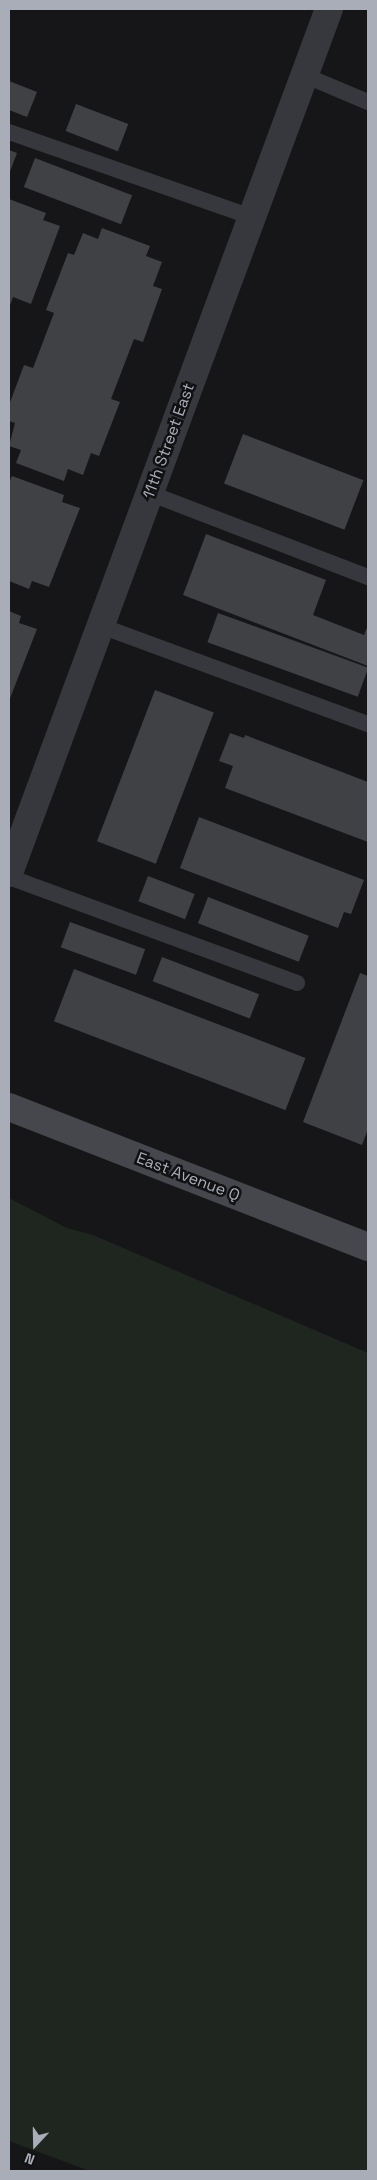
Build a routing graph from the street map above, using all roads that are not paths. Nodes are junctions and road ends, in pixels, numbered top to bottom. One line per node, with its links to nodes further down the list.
1 (329, 9): 2 (street, 11th Street East)
2 (304, 75): 3 (lane); 5 (street, 11th Street East)
3 (368, 102)
4 (9, 132): 5 (lane)
5 (252, 217): 6 (street, 11th Street East)
6 (149, 493): 7 (lane); 8 (street, 11th Street East)
7 (368, 577)
8 (101, 626): 9 (lane); 10 (street, 11th Street East)
9 (368, 724)
10 (9, 873)
11 (9, 877): 12 (lane)
12 (297, 983)
13 (9, 1107): 14 (main road, East Avenue Q)
14 (368, 1247)

